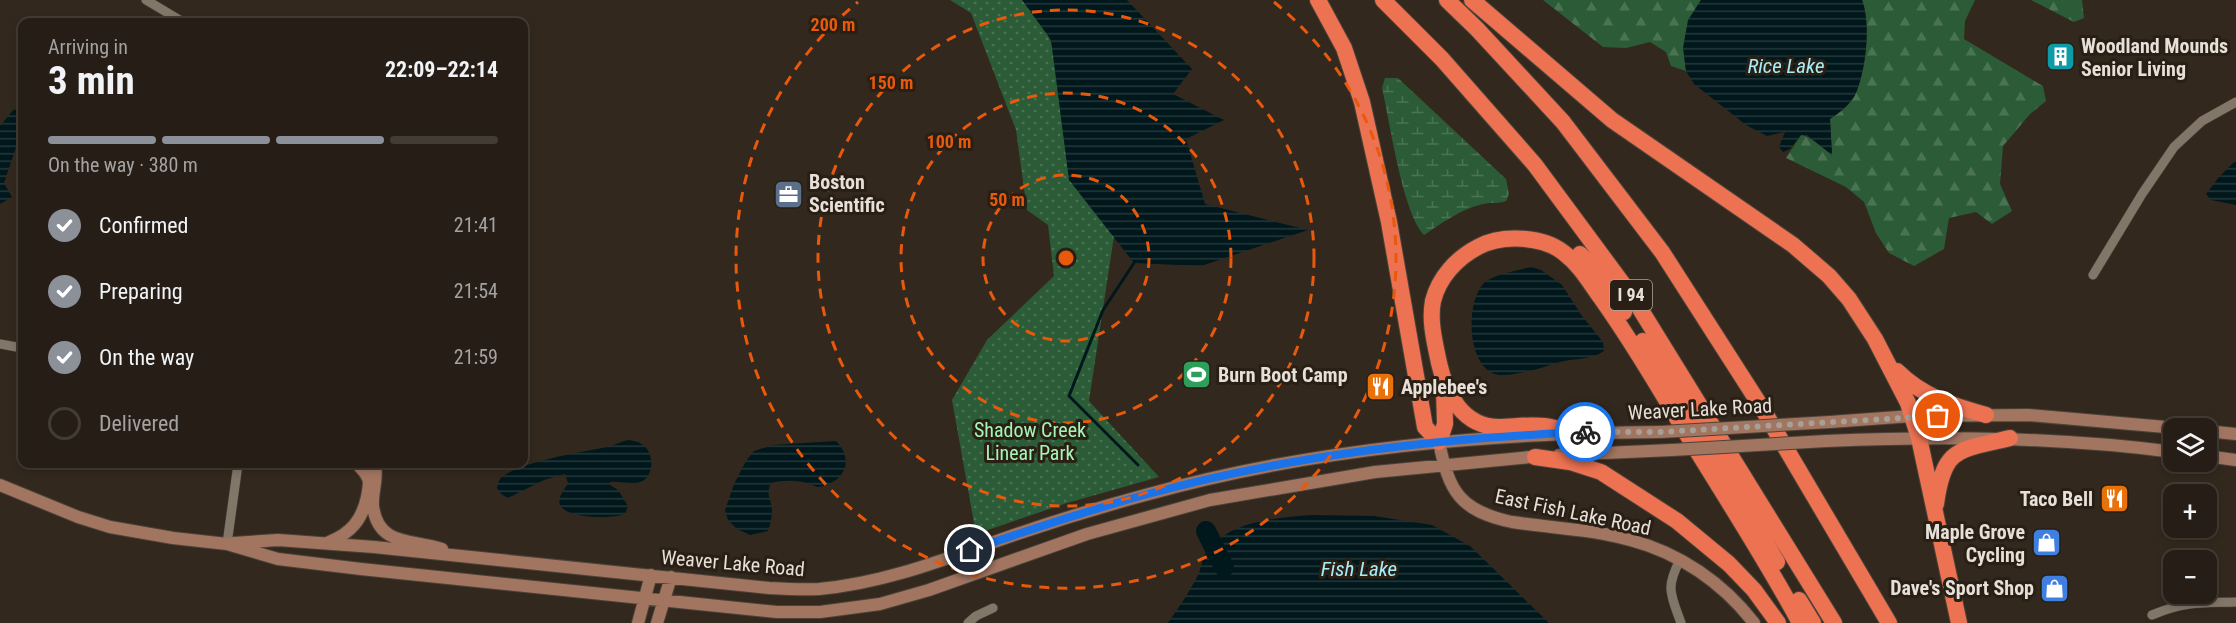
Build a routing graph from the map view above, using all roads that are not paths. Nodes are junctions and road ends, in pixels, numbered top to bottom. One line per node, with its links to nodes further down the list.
1 (146, 0): 6 (street)
2 (1318, 0): 22 (highway)
3 (1383, 0): 52 (highway, I 94)
4 (1447, 0): 53 (highway, I 94)
5 (1472, 0): 12 (highway)
6 (176, 18)
7 (2236, 102): 8 (street)
8 (2093, 275)
9 (1431, 315): 13 (highway); 50 (highway); 51 (highway)
10 (0, 344): 11 (street)
11 (18, 347)
12 (1887, 362): 14 (highway); 15 (highway)
13 (1443, 379): 17 (highway); 22 (highway)
14 (1986, 415): 15 (main road, Weaver Lake Road); 16 (main road, Weaver Lake Road)
15 (1912, 416): 17 (main road, Weaver Lake Road, bridge); 20 (highway)
16 (2163, 427)
17 (1570, 432): 22 (main road, Weaver Lake Road)
18 (2217, 432): 19 (main road)
19 (2236, 434)
20 (1919, 438): 21 (main road, Weaver Lake Road); 24 (main road, Weaver Lake Road, bridge); 32 (highway)
21 (2010, 438): 23 (main road, Weaver Lake Road); 32 (highway)
22 (1439, 442): 27 (main road, East Fish Lake Road); 38 (main road, Weaver Lake Road)
23 (2163, 451)
24 (1535, 457): 27 (main road, Weaver Lake Road); 49 (highway)
25 (2217, 457): 26 (main road)
26 (2236, 460)
27 (1444, 465): 36 (main road, East Fish Lake Road); 40 (main road, Weaver Lake Road)
28 (237, 468): 34 (street)
29 (360, 468): 33 (main road)
30 (376, 468): 35 (main road)
31 (0, 485): 34 (main road, Weaver Lake Road)
32 (1935, 511): 54 (highway)
33 (326, 543): 34 (main road, Weaver Lake Road); 35 (main road, Weaver Lake Road)
34 (227, 544): 39 (main road, Weaver Lake Road)
35 (460, 556): 37 (main road, Weaver Lake Road)
36 (1680, 560): 47 (street); 48 (main road, East Fish Lake Road)
37 (651, 575): 38 (main road, Weaver Lake Road); 39 (main road)
38 (671, 577): 40 (main road)
39 (644, 598): 40 (main road, Weaver Lake Road); 44 (main road)
40 (662, 600): 45 (main road)
41 (2236, 602): 43 (street)
42 (993, 608): 46 (street)
43 (2152, 615)
44 (638, 623)
45 (657, 623)
46 (968, 623)
47 (1681, 623)
48 (1754, 623)
49 (1778, 623)
50 (1800, 623)
51 (1813, 623)
52 (1834, 623)
53 (1889, 623)
54 (1959, 623)

